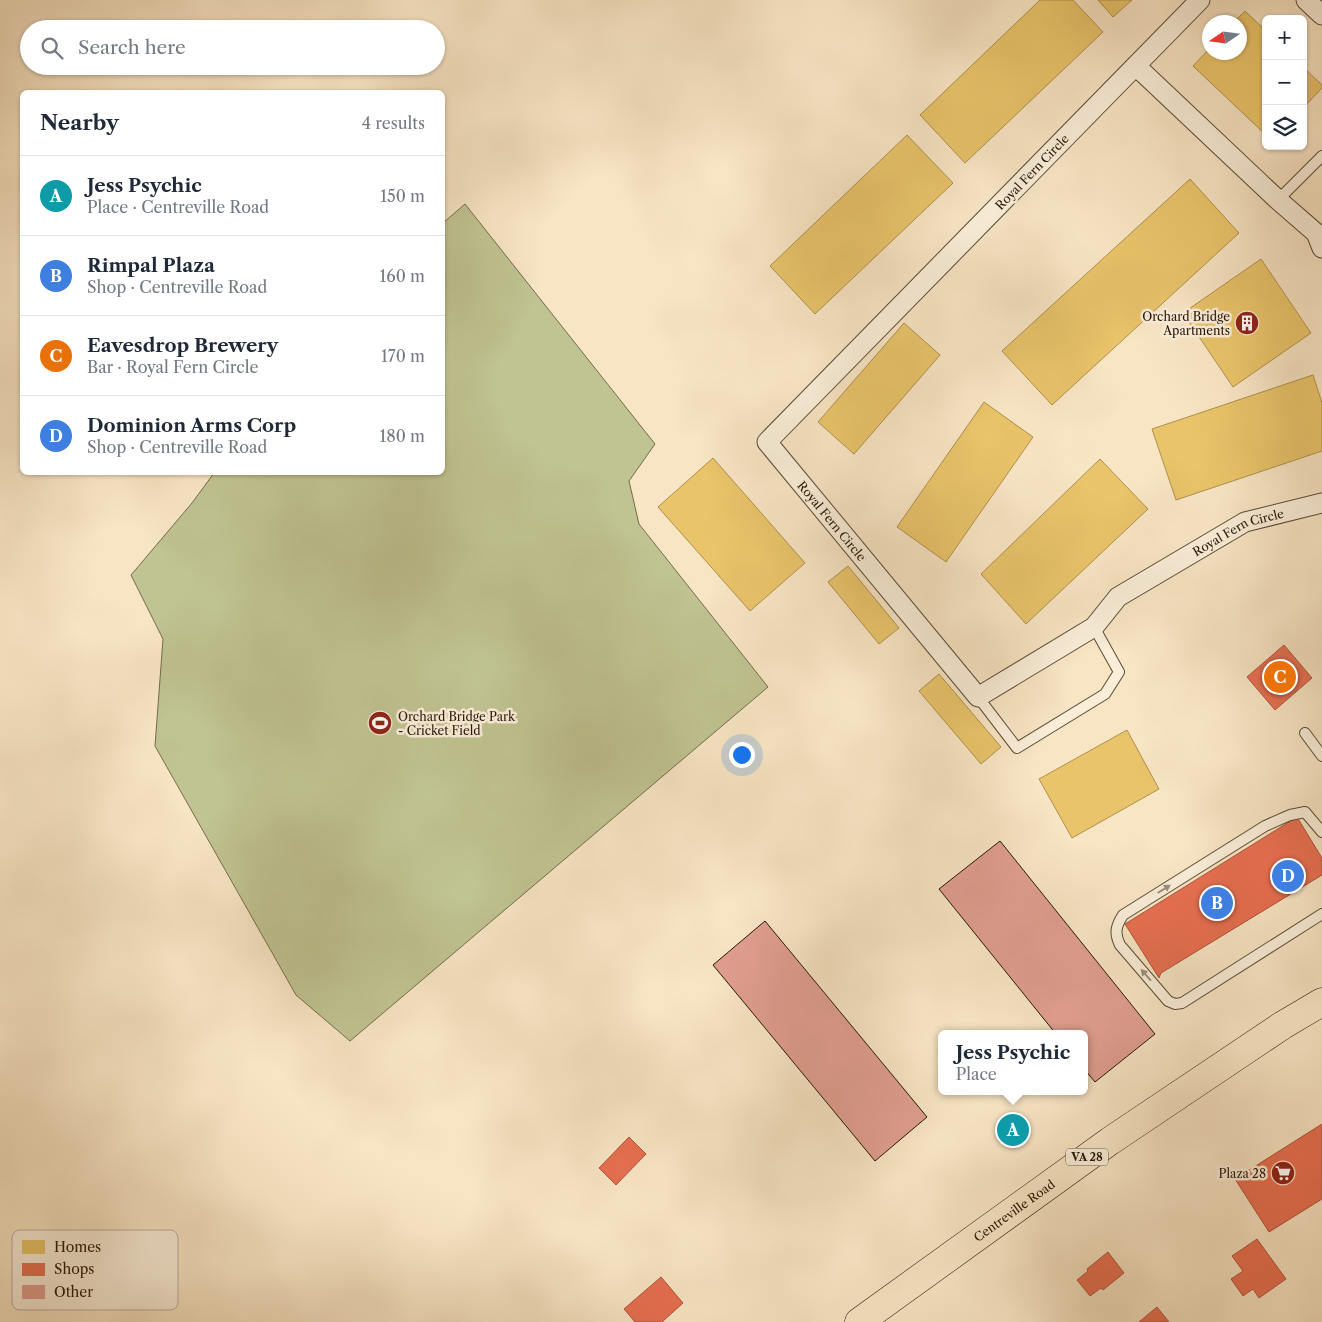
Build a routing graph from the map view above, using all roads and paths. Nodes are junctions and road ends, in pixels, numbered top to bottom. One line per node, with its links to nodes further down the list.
1 (1200, 0): 4 (street, Royal Fern Circle)
2 (1306, 0): 3 (street)
3 (1322, 15)
4 (1136, 66): 6 (street); 10 (street, Royal Fern Circle)
5 (1322, 156): 6 (lane)
6 (1278, 200): 7 (street)
7 (1320, 237)
8 (1322, 503): 9 (street, Royal Fern Circle)
9 (1094, 627): 10 (street, Royal Fern Circle); 10 (lane)
10 (978, 697)
11 (1304, 733): 12 (lane)
12 (1322, 756)
13 (1322, 832): 14 (lane, one-way to 13)
14 (1322, 914)
15 (1322, 1002): 16 (highway, Centreville Road / VA 28)
16 (859, 1322)

